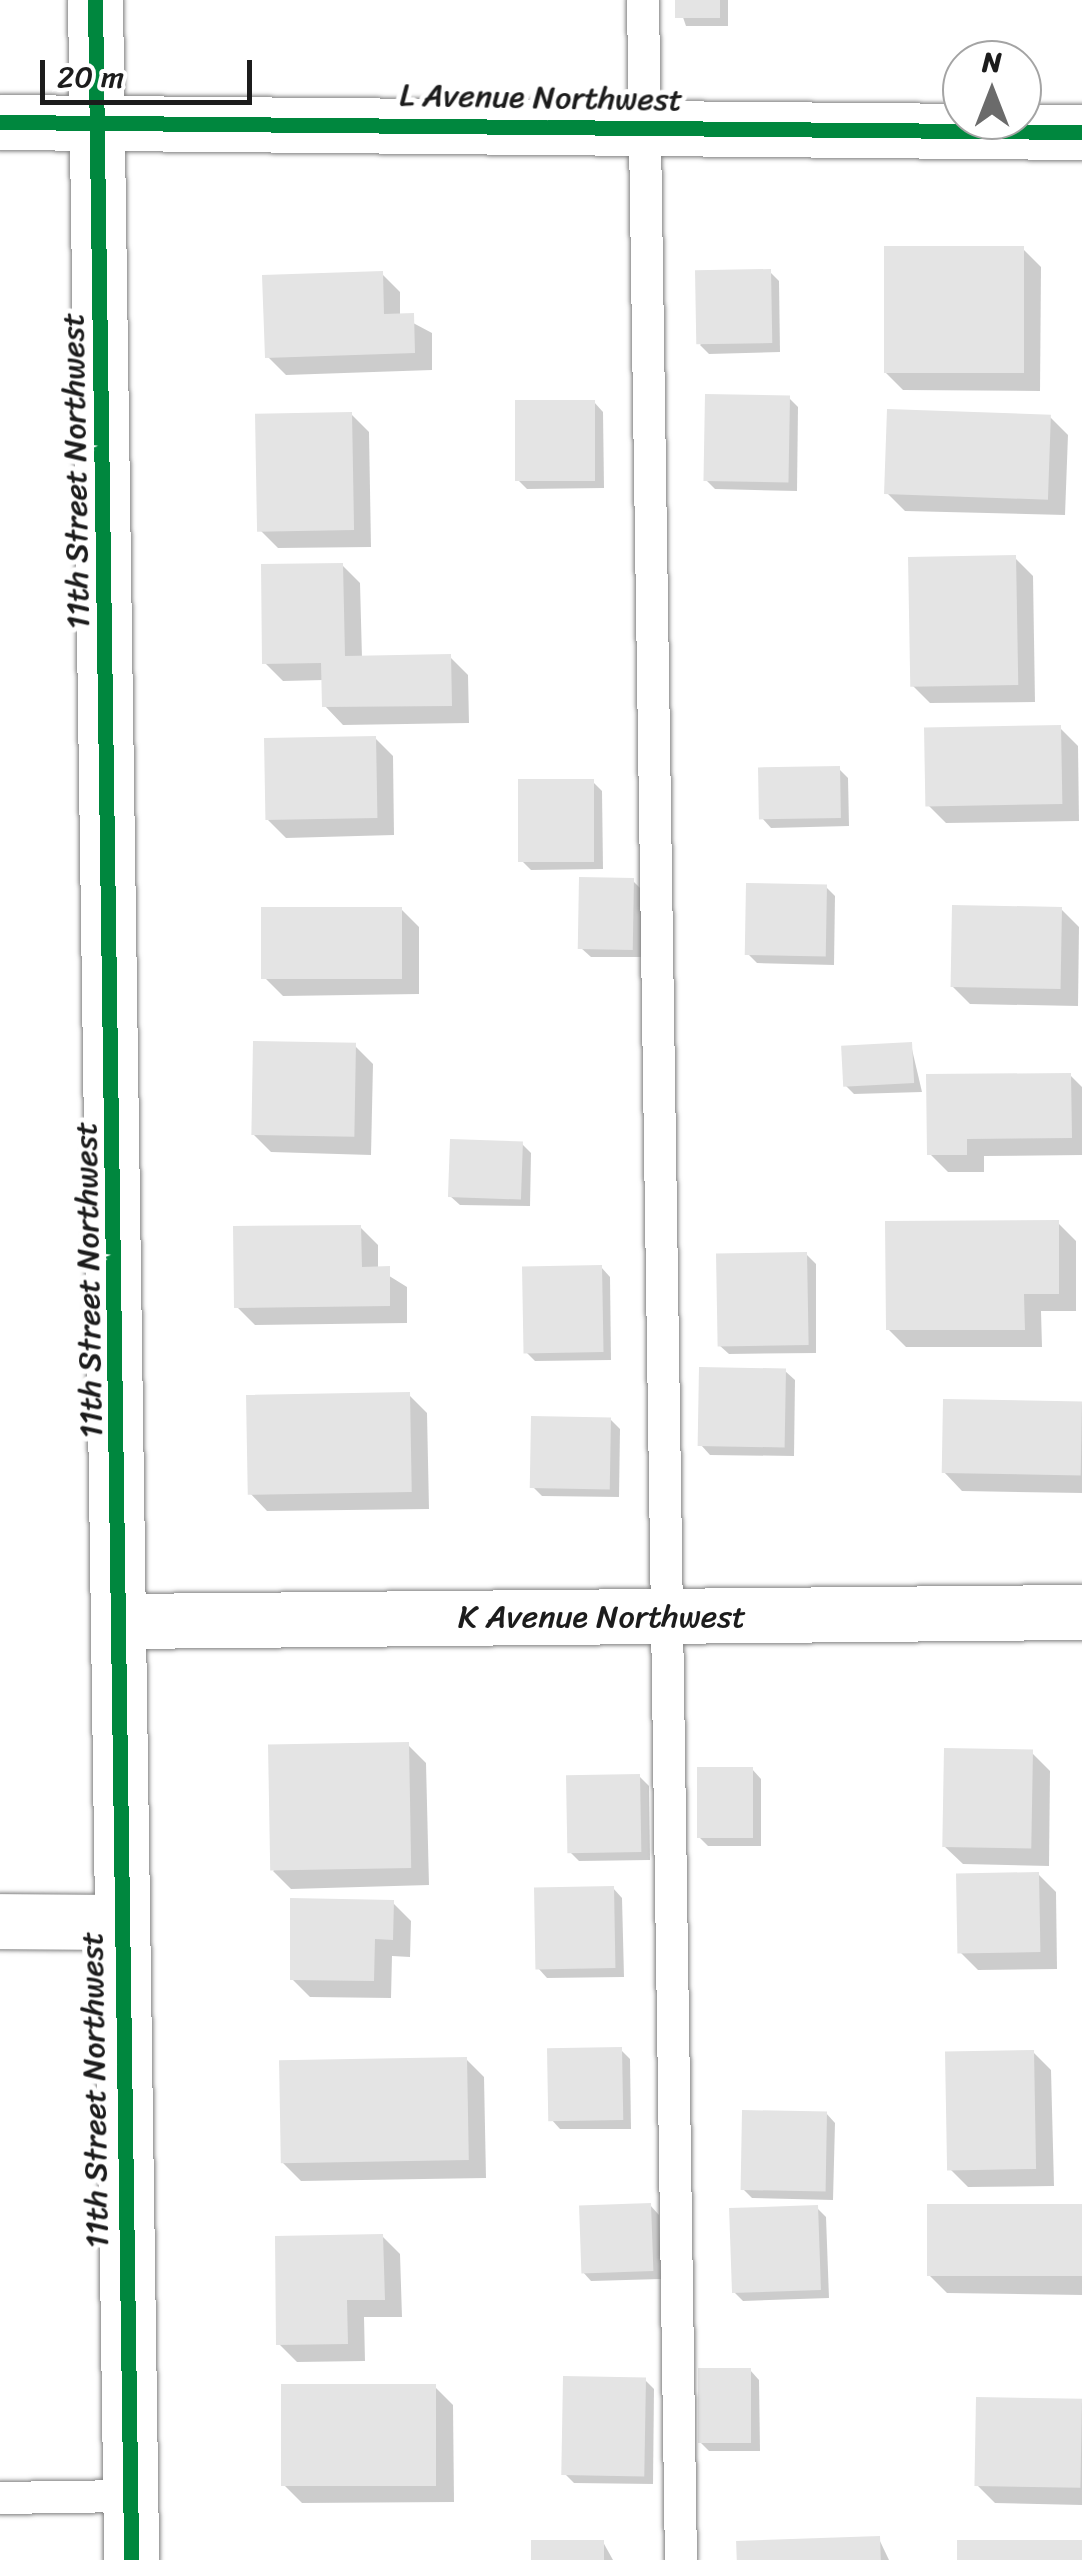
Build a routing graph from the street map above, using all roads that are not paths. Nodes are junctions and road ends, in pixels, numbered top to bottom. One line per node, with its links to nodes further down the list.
1 (95, 0): 3 (street, 11th Street Northwest)
2 (644, 0): 5 (lane)
3 (98, 121): 4 (street, L Avenue Northwest); 5 (street, L Avenue Northwest); 9 (street, 11th Street Northwest)
4 (0, 122)
5 (645, 126): 6 (street, L Avenue Northwest); 8 (lane)
6 (1082, 132)
7 (1082, 1612): 8 (street, K Avenue Northwest)
8 (667, 1616): 9 (street, K Avenue Northwest); 15 (lane)
9 (122, 1621): 11 (street, 11th Street Northwest)
10 (0, 1920): 11 (street)
11 (120, 1922): 12 (street, 11th Street Northwest)
12 (130, 2496): 13 (lane); 14 (street, 11th Street Northwest)
13 (0, 2498)
14 (131, 2560)
15 (680, 2560)

